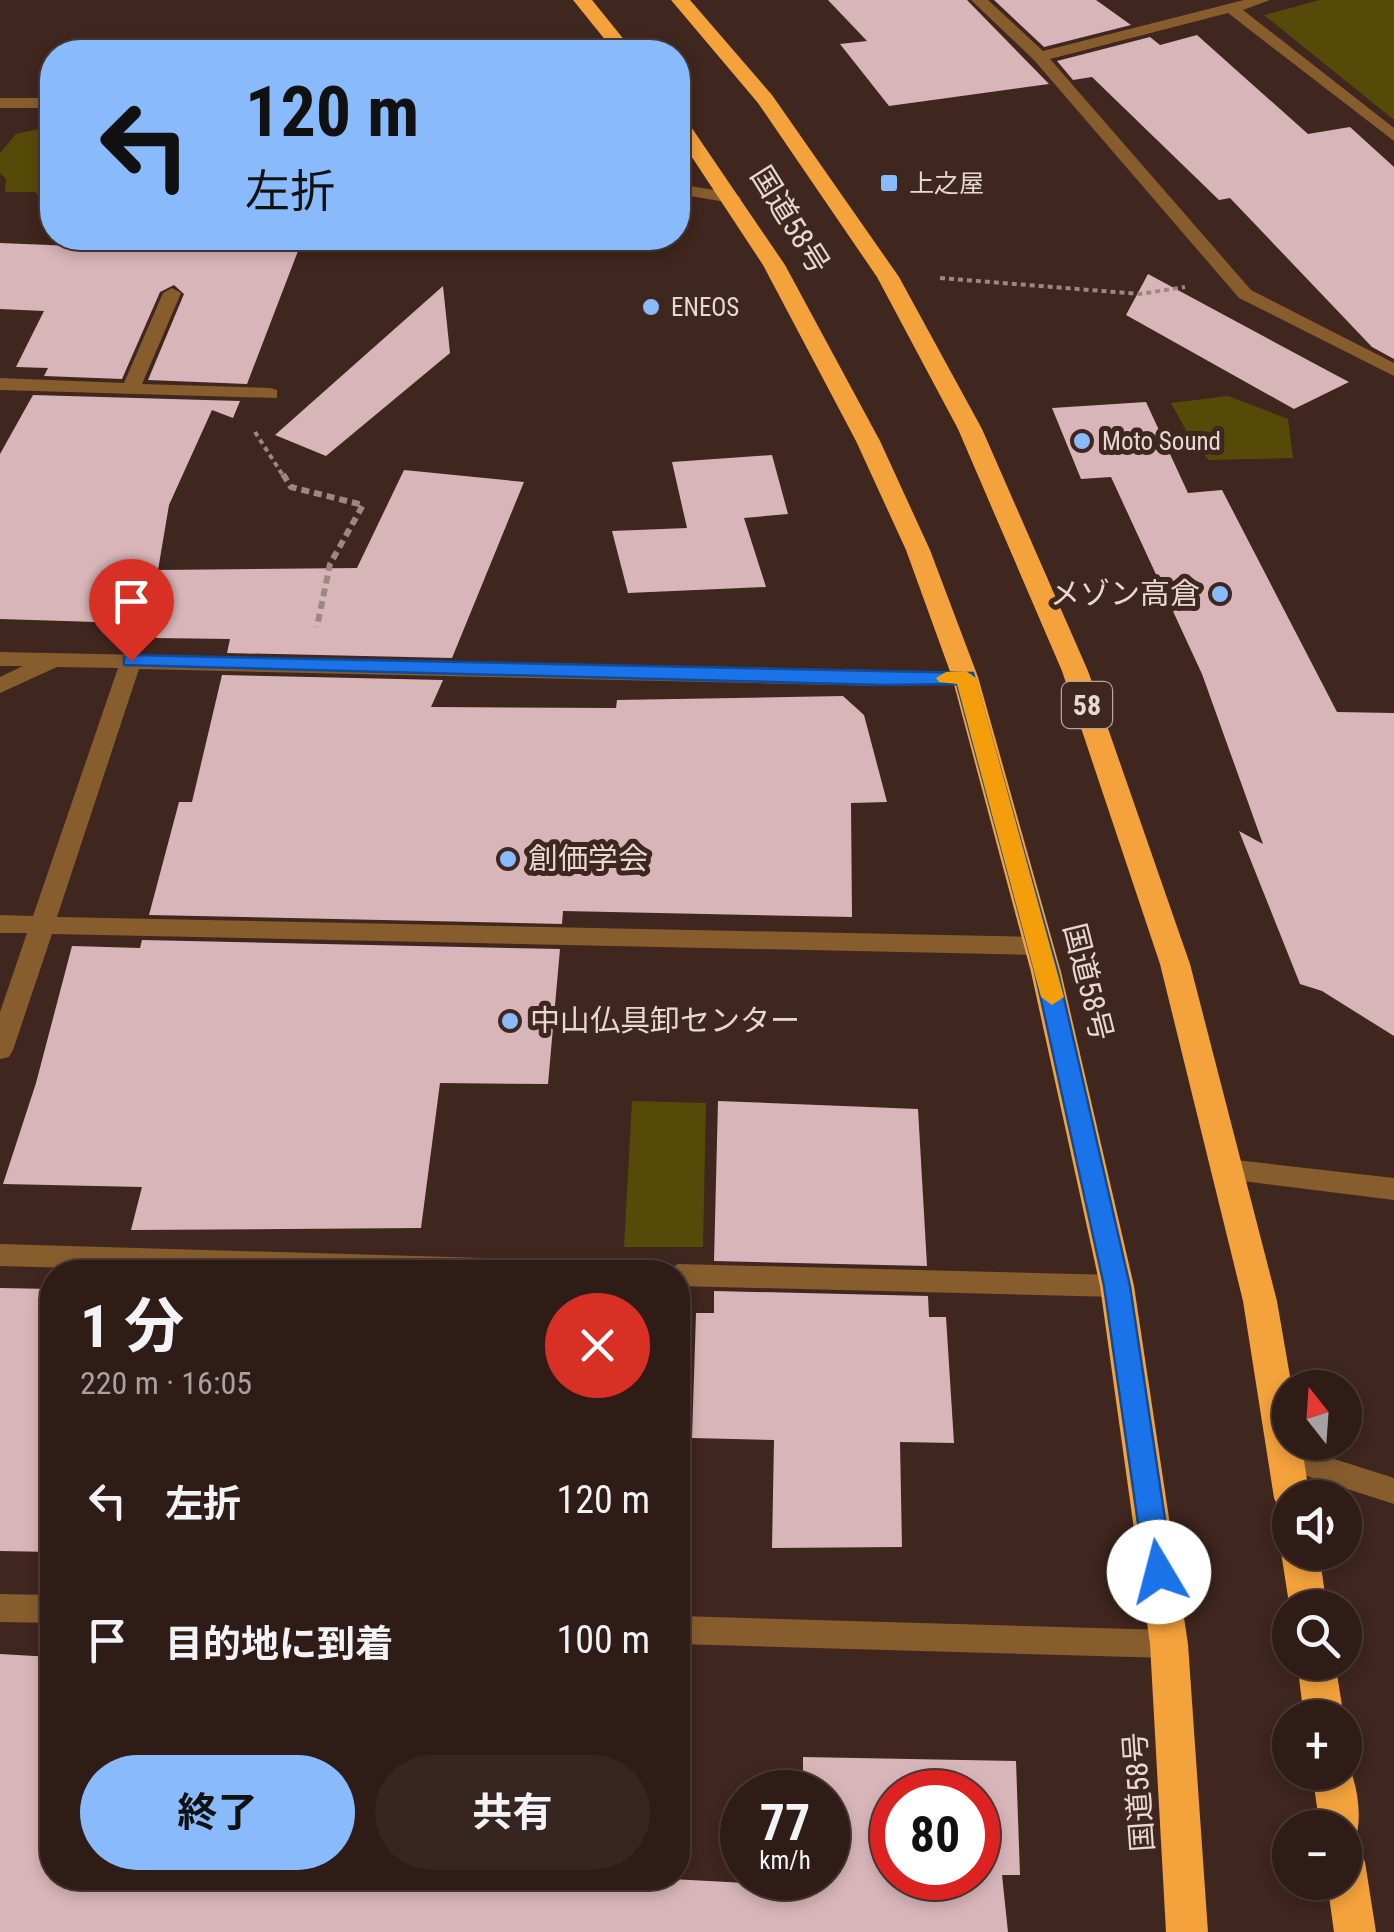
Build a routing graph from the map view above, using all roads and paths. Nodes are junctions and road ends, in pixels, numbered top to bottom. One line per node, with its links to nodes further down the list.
1 (582, 0): 6 (highway)
2 (680, 0): 34 (highway, 国道58号 / 58)
3 (979, 0): 7 (street)
4 (1262, 0): 5 (street)
5 (1231, 8): 7 (street); 10 (street)
6 (615, 40)
7 (1040, 57): 18 (street)
8 (0, 103): 9 (street)
9 (40, 103)
10 (1394, 136)
11 (690, 139): 13 (highway, 国道58号)
12 (690, 190): 13 (street)
13 (732, 198): 28 (highway, 国道58号)
14 (940, 278): 16 (path)
15 (172, 293): 21 (street)
16 (1140, 294)
17 (1394, 348): 18 (street)
18 (1373, 360): 19 (street)
19 (1394, 370)
20 (0, 384): 21 (street)
21 (131, 388): 22 (street)
22 (270, 394)
23 (267, 454): 27 (path)
24 (0, 659): 25 (street)
25 (55, 660): 26 (street); 29 (street)
26 (131, 661): 27 (street); 31 (street)
27 (310, 663): 28 (street)
28 (966, 678): 32 (highway, 国道58号)
29 (0, 686)
30 (0, 924): 31 (street)
31 (42, 927): 32 (street); 33 (street)
32 (1039, 946): 39 (highway, 国道58号)
33 (0, 1050)
34 (1227, 1169): 35 (street); 40 (highway, 国道58号 / 58)
35 (1394, 1189)
36 (0, 1255): 37 (street)
37 (173, 1260)
38 (690, 1275): 39 (street)
39 (1117, 1286): 46 (highway, 国道58号)
40 (1272, 1370)
41 (1296, 1460): 42 (street)
42 (1394, 1492)
43 (0, 1608): 44 (street)
44 (40, 1609)
45 (690, 1630): 46 (street)
46 (1169, 1644): 48 (highway, 国道58号)
47 (1350, 1900): 49 (highway)
48 (1188, 1932)
49 (1355, 1932)

